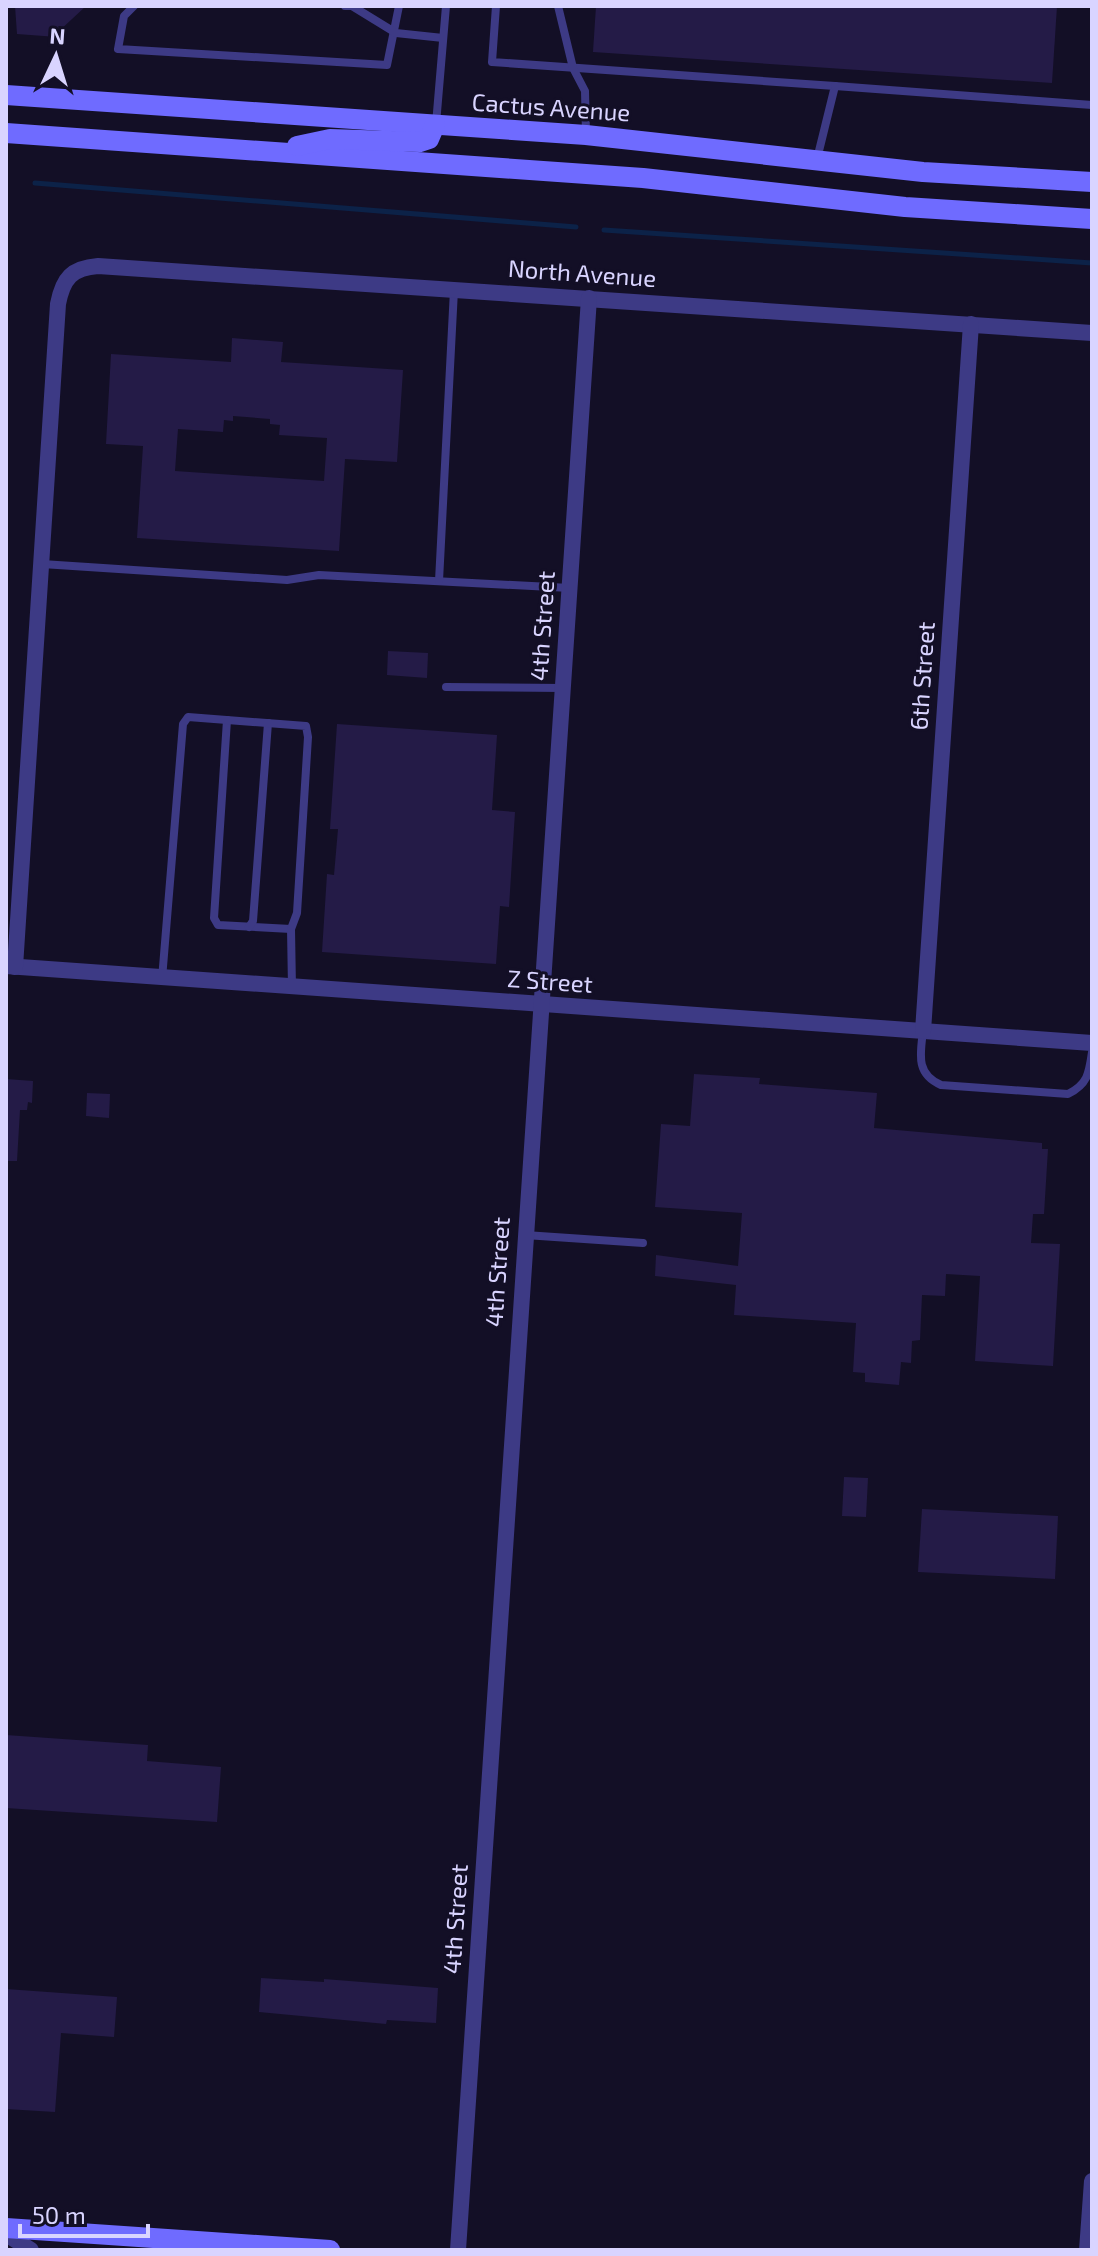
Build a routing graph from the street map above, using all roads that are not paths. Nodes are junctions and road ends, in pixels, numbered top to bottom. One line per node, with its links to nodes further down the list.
1 (134, 6): 8 (lane)
2 (345, 6): 3 (lane)
3 (352, 6): 8 (lane)
4 (399, 6): 8 (lane)
5 (446, 6): 9 (lane)
6 (496, 6): 10 (lane)
7 (558, 6): 10 (lane)
8 (396, 33): 9 (lane)
9 (443, 38): 14 (lane)
10 (573, 68): 11 (lane); 16 (lane)
11 (835, 86): 13 (lane); 18 (lane)
12 (6, 95): 14 (main road, Cactus Avenue)
13 (1092, 105)
14 (435, 125): 16 (main road, Cactus Avenue); 17 (main road)
15 (6, 133): 17 (main road)
16 (586, 135): 18 (main road, Cactus Avenue)
17 (269, 152): 20 (main road)
18 (817, 160): 19 (main road, Cactus Avenue)
19 (1092, 182)
20 (1092, 219)
21 (454, 289): 22 (street, North Avenue); 25 (street, North Avenue); 26 (lane)
22 (589, 298): 23 (street, North Avenue); 27 (street, 4th Street)
23 (971, 324): 24 (street, North Avenue); 38 (street, 6th Street)
24 (1092, 333)
25 (41, 564): 26 (lane); 34 (street)
26 (439, 581): 27 (lane)
27 (570, 588): 29 (street, 4th Street)
28 (446, 687): 29 (lane)
29 (563, 688): 37 (street, 4th Street)
30 (227, 720): 31 (lane); 32 (lane); 35 (lane)
31 (268, 723): 32 (lane); 33 (lane)
32 (249, 927): 33 (lane)
33 (291, 929): 36 (lane)
34 (10, 966): 35 (street, Z Street)
35 (162, 979): 36 (street, Z Street)
36 (292, 989): 37 (street, Z Street)
37 (540, 1005): 38 (street, Z Street); 41 (street, 4th Street)
38 (923, 1031): 39 (street, Z Street); 40 (lane)
39 (1092, 1043)
40 (1092, 1052)
41 (524, 1235): 42 (lane); 47 (street, 4th Street)
42 (643, 1243)
43 (1092, 2181): 48 (street)
44 (6, 2231): 45 (street); 46 (main road)
45 (31, 2250)
46 (330, 2250)
47 (458, 2250)
48 (1087, 2250)

